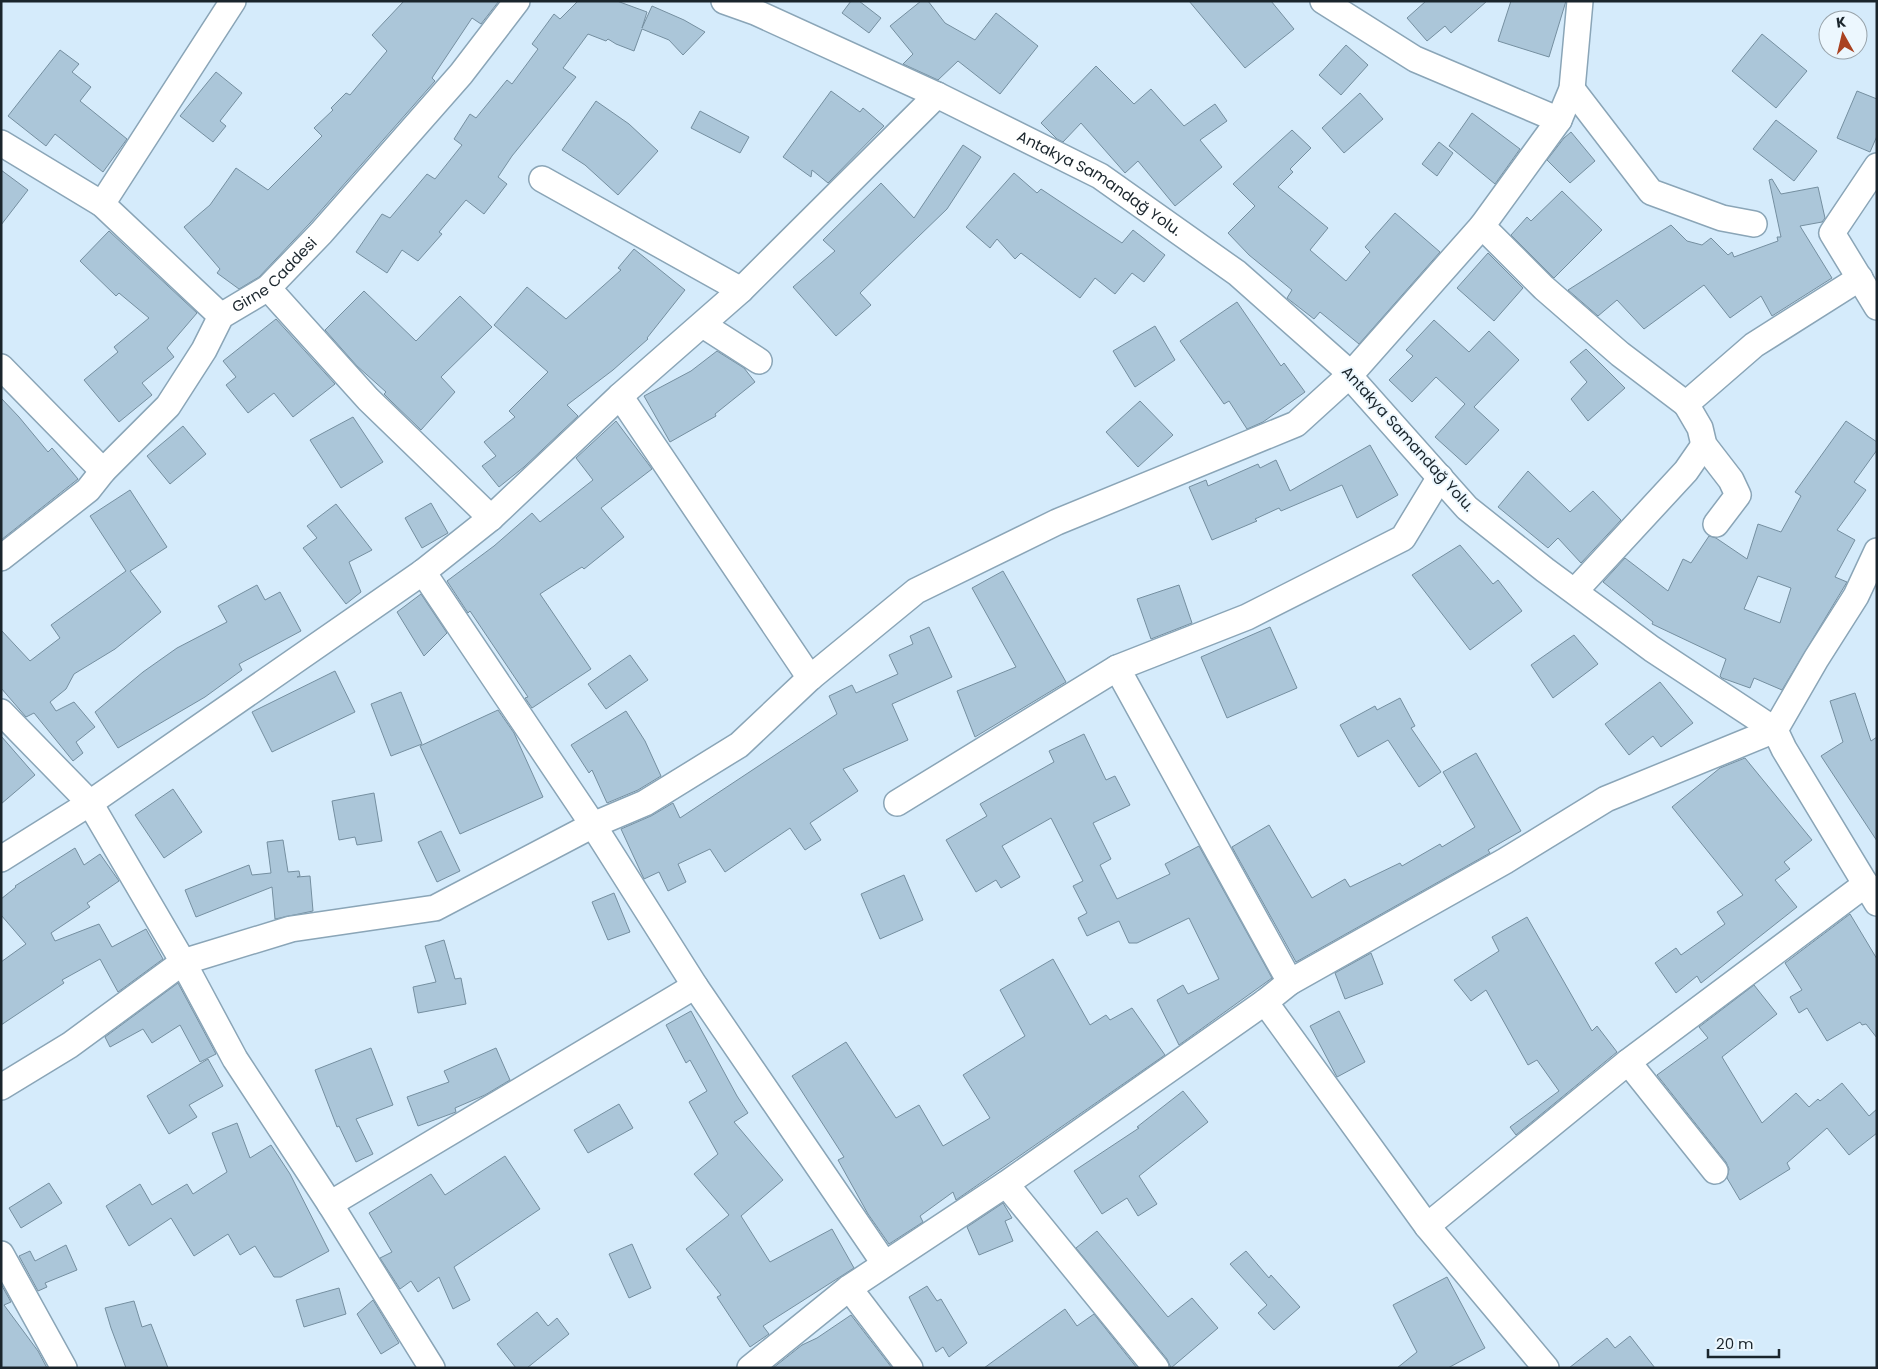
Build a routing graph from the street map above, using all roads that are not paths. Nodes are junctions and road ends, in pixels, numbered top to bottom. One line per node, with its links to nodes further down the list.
1 (517, 1): 17 (street, Girne Caddesi)
2 (724, 1): 6 (street, Antakya Samandağ Yolu.)
3 (1323, 1): 9 (street)
4 (1580, 1): 7 (street)
5 (223, 4): 13 (street)
6 (762, 7): 8 (street, Antakya Samandağ Yolu.)
7 (1572, 89): 9 (street); 14 (street)
8 (937, 95): 18 (street); 24 (street, Antakya Samandağ Yolu.)
9 (1559, 120): 15 (street)
10 (1, 143): 13 (street)
11 (1877, 166): 16 (street)
12 (542, 179): 18 (street)
13 (102, 204): 20 (street)
14 (1754, 224)
15 (1482, 226): 24 (street); 26 (street)
16 (1860, 278): 19 (street); 26 (street)
17 (268, 288): 20 (street, Girne Caddesi); 30 (street)
18 (741, 290): 21 (street)
19 (1877, 306)
20 (221, 316): 28 (street, Girne Caddesi)
21 (704, 325): 22 (street); 25 (street)
22 (759, 361)
23 (1, 367): 28 (street)
24 (1351, 374): 29 (street, Antakya Samandağ Yolu.); 37 (street)
25 (620, 396): 30 (street); 37 (street)
26 (1686, 404): 27 (street)
27 (1704, 445): 31 (street); 35 (street)
28 (102, 471): 33 (street, Girne Caddesi)
29 (1440, 477): 35 (street, Antakya Samandağ Yolu.); 36 (street)
30 (491, 518): 34 (street)
31 (1716, 524)
32 (1877, 551): 39 (street)
33 (1, 558)
34 (423, 572): 40 (street); 42 (street)
35 (1575, 591): 39 (street, Antakya Samandağ Yolu.)
36 (1117, 668): 41 (street); 46 (street)
37 (810, 678): 42 (street)
38 (1, 712): 40 (street)
39 (1775, 730): 44 (street); 46 (street)
40 (90, 803): 43 (street); 45 (street)
41 (897, 804)
42 (593, 825): 45 (street); 47 (street)
43 (1, 859)
44 (1871, 894): 49 (street)
45 (183, 962): 50 (street); 53 (street)
46 (1290, 982): 48 (street)
47 (695, 986): 53 (street); 56 (street)
48 (1264, 1002): 52 (street); 54 (street)
49 (1628, 1062): 51 (street); 54 (street)
50 (1, 1087)
51 (1715, 1171)
52 (1006, 1184): 56 (street); 62 (street)
53 (330, 1204): 59 (street)
54 (1428, 1226): 63 (street)
55 (1, 1254): 58 (street)
56 (884, 1263): 57 (street)
57 (849, 1288): 60 (street); 61 (street)
58 (64, 1368)
59 (432, 1368)
60 (750, 1368)
61 (910, 1368)
62 (1156, 1368)
63 (1546, 1368)

